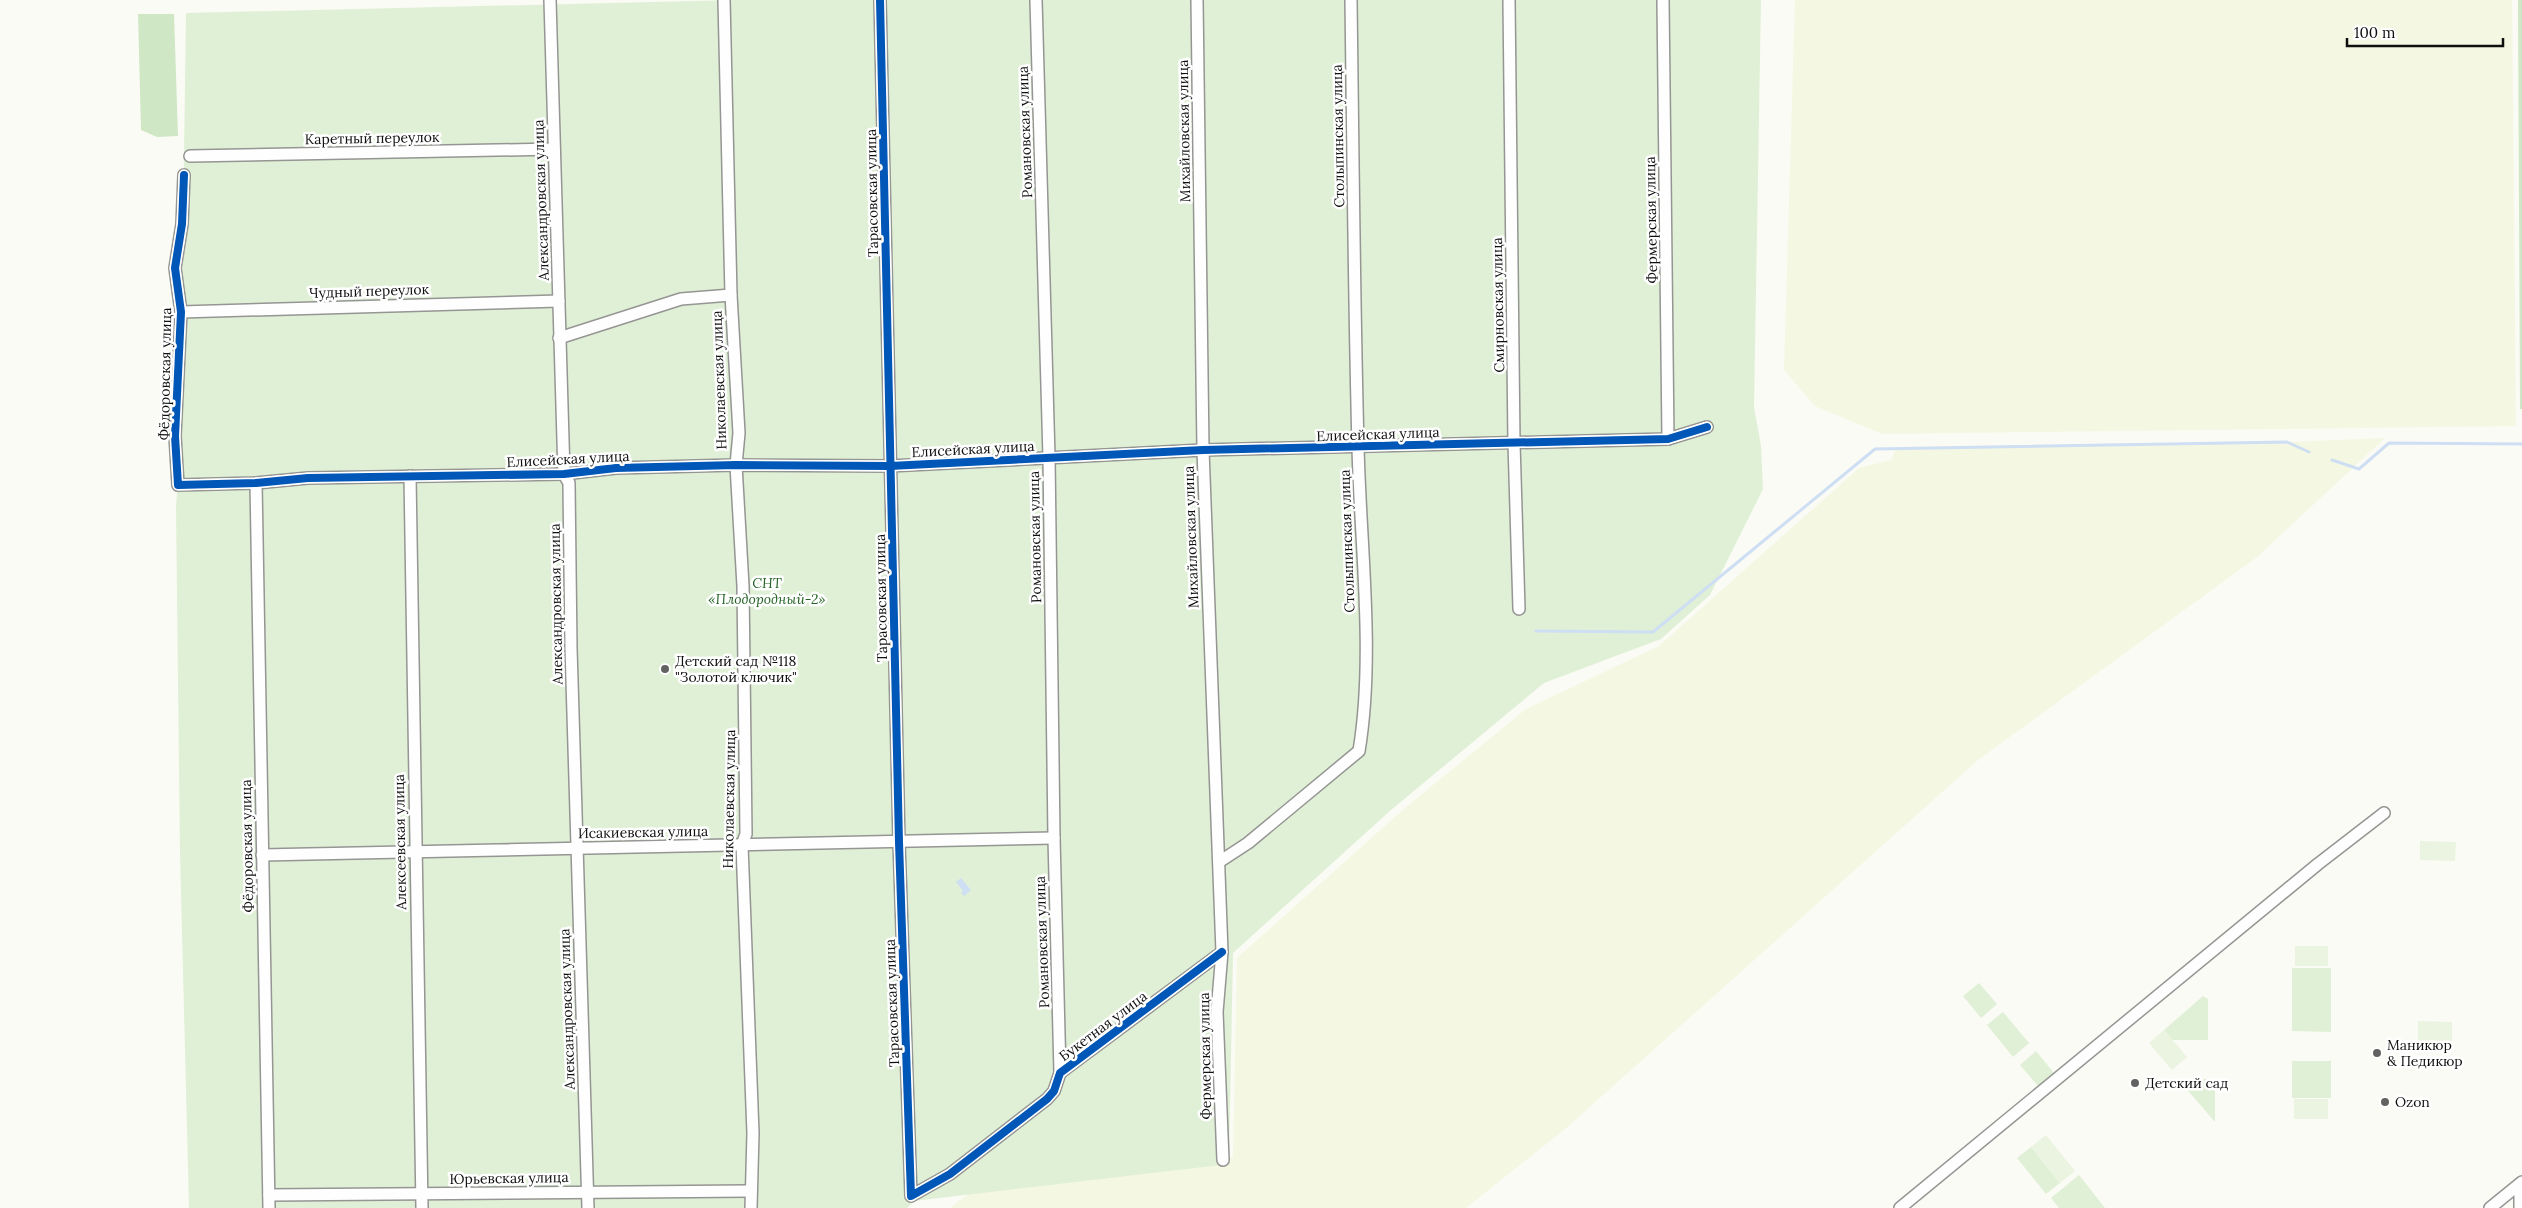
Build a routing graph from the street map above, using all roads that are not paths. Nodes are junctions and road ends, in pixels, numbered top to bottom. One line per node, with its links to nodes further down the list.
1 (550, 0): 9 (street, Александровская улица)
2 (724, 0): 12 (street, Николаевская улица)
3 (880, 0): 23 (street, Тарасовская улица)
4 (1036, 0): 21 (street, Романовская улица)
5 (1197, 0): 20 (street, Михайловская улица)
6 (1351, 0): 19 (street, Столыпинская улица)
7 (1509, 0): 18 (street, Смирновская улица)
8 (1663, 0): 17 (street, Фермерская улица)
9 (554, 149): 10 (street, Каретный переулок); 13 (street, Александровская улица)
10 (190, 156)
11 (184, 175): 14 (street, Фёдоровская улица)
12 (731, 295): 15 (street); 22 (street, Николаевская улица)
13 (558, 301): 14 (street, Чудный переулок); 15 (street, Александровская улица)
14 (181, 312): 27 (street, Фёдоровская улица)
15 (559, 338): 24 (street, Александровская улица)
16 (1707, 427): 17 (street, Елисейская улица)
17 (1668, 439): 18 (street, Елисейская улица)
18 (1514, 443): 19 (street, Елисейская улица); 28 (street, Смирновская улица)
19 (1358, 447): 20 (street, Елисейская улица); 36 (street, Столыпинская улица)
20 (1203, 450): 21 (street, Елисейская улица); 36 (street, Михайловская улица)
21 (1050, 457): 23 (street, Елисейская улица); 30 (street, Романовская улица)
22 (736, 465): 23 (street, Елисейская улица); 24 (street, Елисейская улица); 32 (street, Николаевская улица)
23 (890, 466): 31 (street, Тарасовская улица)
24 (564, 474): 25 (street, Елисейская улица); 33 (street, Александровская улица)
25 (410, 476): 26 (street, Елисейская улица); 34 (street, Алексеевская улица)
26 (256, 483): 27 (street, Елисейская улица); 35 (street, Фёдоровская улица)
27 (178, 485)
28 (1519, 609)
29 (2384, 813): 50 (street)
30 (1054, 838): 31 (street, Исакиевская улица); 38 (street, Романовская улица)
31 (898, 842): 32 (street, Исакиевская улица); 45 (street, Тарасовская улица)
32 (742, 845): 33 (street, Исакиевская улица); 41 (street, Николаевская улица)
33 (577, 848): 34 (street, Исакиевская улица); 42 (street, Александровская улица)
34 (414, 851): 35 (street, Исакиевская улица); 44 (street, Алексеевская улица)
35 (262, 855): 43 (street, Фёдоровская улица)
36 (1219, 862): 37 (street, Михайловская улица)
37 (1222, 952): 38 (street, Букетная улица); 39 (street, Фермерская улица)
38 (1060, 1074): 45 (street, Букетная улица)
39 (1223, 1160)
40 (2521, 1183): 51 (street); 52 (street)
41 (750, 1191): 42 (street, Юрьевская улица); 49 (street, Николаевская улица)
42 (588, 1192): 44 (street, Юрьевская улица); 48 (street, Александровская улица)
43 (269, 1195): 44 (street, Юрьевская улица); 46 (street, Фёдоровская улица)
44 (421, 1195): 47 (street, Алексеевская улица)
45 (911, 1196)
46 (269, 1208)
47 (422, 1208)
48 (588, 1208)
49 (751, 1208)
50 (1900, 1208)
51 (2490, 1208)
52 (2520, 1208)

